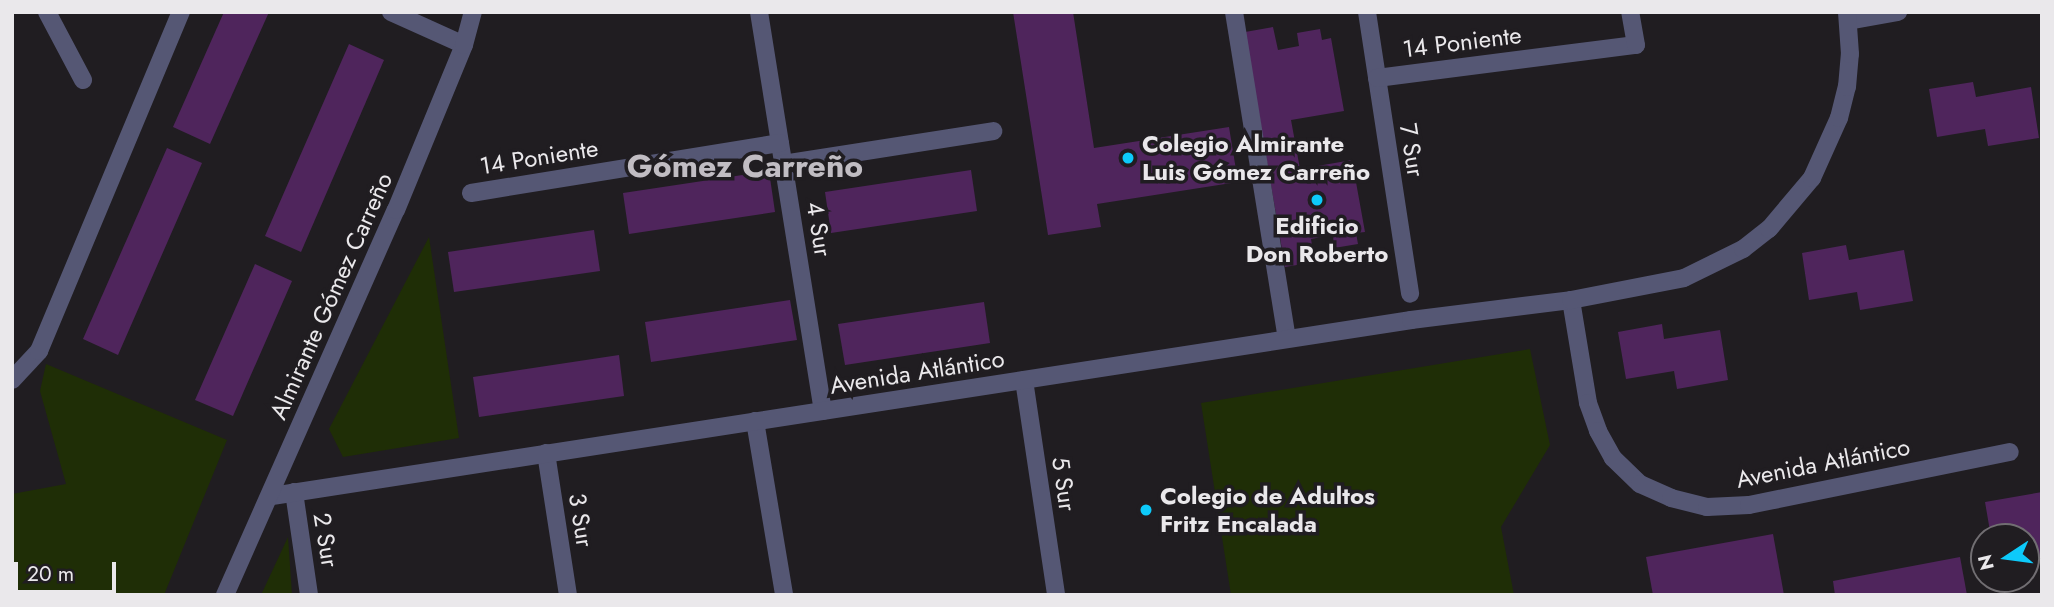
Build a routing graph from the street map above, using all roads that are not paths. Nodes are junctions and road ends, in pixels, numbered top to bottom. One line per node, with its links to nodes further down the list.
1 (47, 12): 13 (street)
2 (181, 12): 21 (street)
3 (391, 12): 11 (street)
4 (473, 12): 11 (street, Almirante Gómez Carreño)
5 (760, 12): 15 (street, 4 Sur)
6 (1234, 12): 20 (street)
7 (1367, 12): 12 (street, 7 Sur)
8 (1630, 12): 12 (street, 14 Poniente)
9 (1898, 12): 10 (street)
10 (1847, 17): 19 (street, Avenida Atlántico)
11 (464, 45): 28 (street, Almirante Gómez Carreño)
12 (1377, 78): 18 (street, 7 Sur)
13 (83, 80)
14 (993, 131): 16 (street)
15 (780, 144): 16 (street, 4 Sur); 17 (street, 14 Poniente)
16 (783, 164): 23 (street, 4 Sur)
17 (471, 192)
18 (1410, 294)
19 (1571, 300): 20 (street, Avenida Atlántico); 25 (street, Avenida Atlántico)
20 (1287, 339): 22 (street, Avenida Atlántico)
21 (12, 380)
22 (1024, 380): 23 (street, Avenida Atlántico); 33 (street, 5 Sur)
23 (823, 411): 24 (street, Avenida Atlántico)
24 (755, 421): 26 (street, Avenida Atlántico); 32 (street)
25 (2010, 452)
26 (546, 453): 27 (street, Avenida Atlántico); 31 (street, 3 Sur)
27 (294, 492): 28 (street, Avenida Atlántico); 30 (street, 2 Sur)
28 (272, 495): 29 (street, Almirante Gómez Carreño)
29 (225, 595)
30 (309, 595)
31 (568, 595)
32 (784, 595)
33 (1056, 595)

